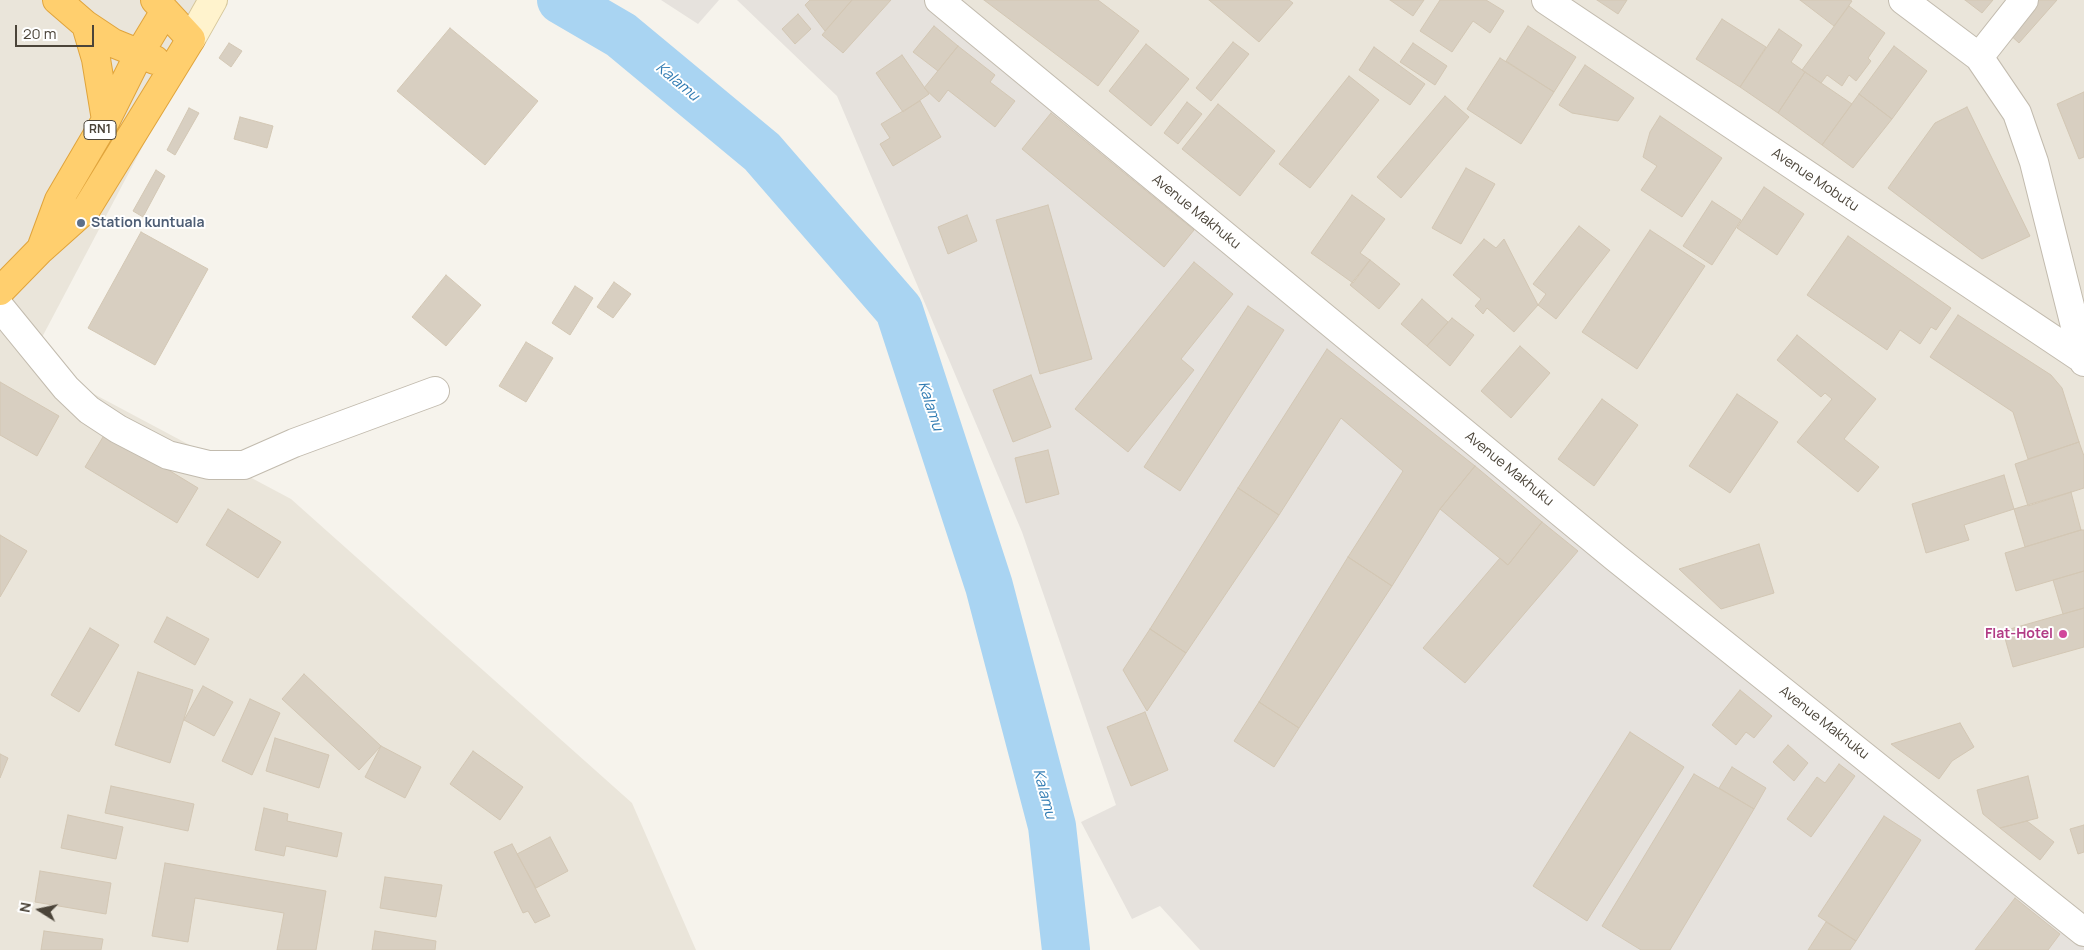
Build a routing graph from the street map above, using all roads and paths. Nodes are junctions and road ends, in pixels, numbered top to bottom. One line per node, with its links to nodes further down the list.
1 (57, 0): 8 (highway)
2 (213, 0): 9 (main road)
3 (939, 0): 19 (street, Avenue Makhuku)
4 (1546, 0): 17 (street, Avenue Mobutu)
5 (1903, 0): 11 (street)
6 (2024, 0): 11 (street)
7 (165, 4): 9 (highway, RN1); 10 (highway, RN1)
8 (86, 25): 10 (highway); 13 (highway)
9 (191, 39): 12 (highway, RN1)
10 (139, 54): 12 (highway); 13 (highway, RN1)
11 (1979, 57): 17 (street)
12 (172, 70): 14 (highway, RN1)
13 (106, 120): 14 (highway, RN1)
14 (40, 250): 15 (highway, RN1)
15 (0, 291)
16 (0, 307): 18 (street)
17 (2084, 360)
18 (435, 391)
19 (2084, 932)

